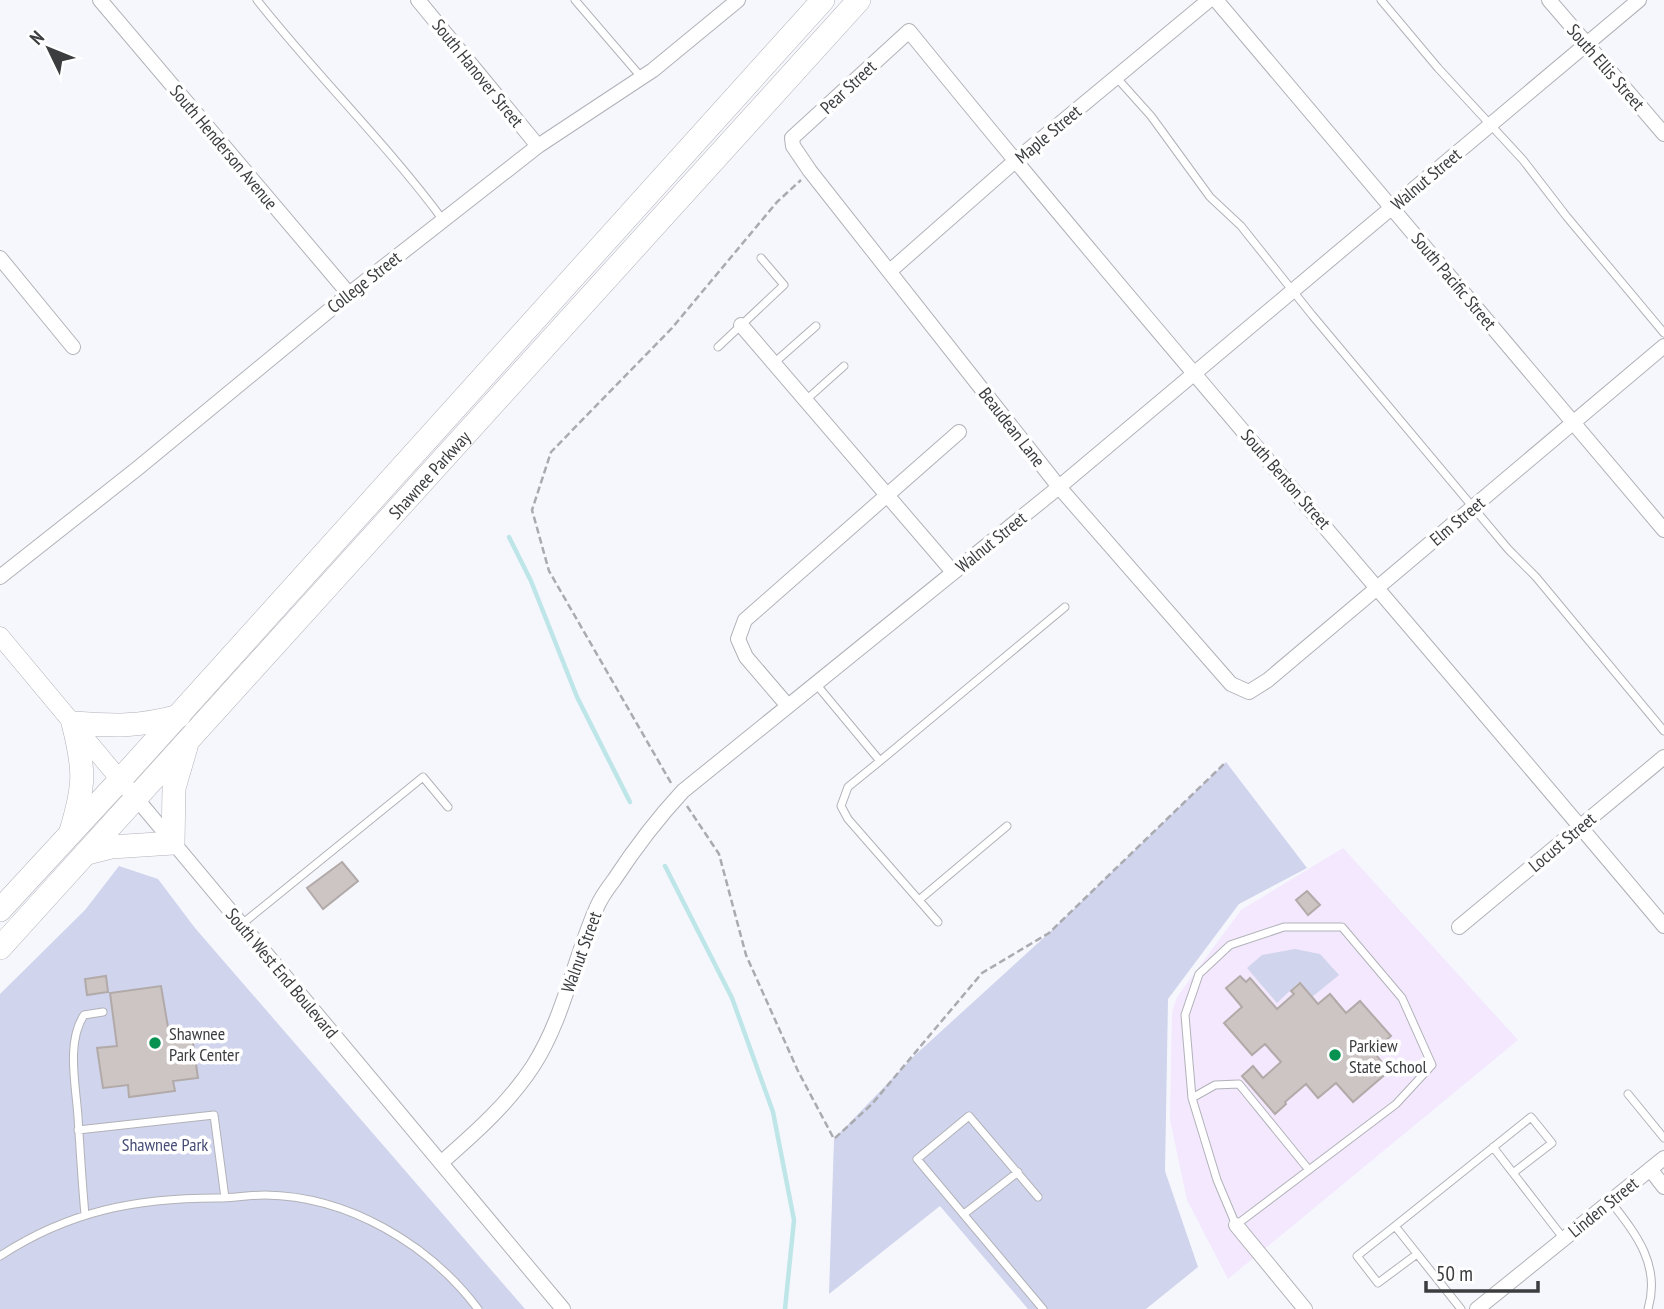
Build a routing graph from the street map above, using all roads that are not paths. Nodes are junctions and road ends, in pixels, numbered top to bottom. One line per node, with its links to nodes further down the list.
1 (100, 0): 28 (street, South Henderson Avenue)
2 (257, 0): 23 (lane)
3 (418, 0): 19 (street, South Hanover Street)
4 (575, 0): 16 (lane)
5 (824, 0): 53 (highway, Shawnee Parkway)
6 (859, 0): 56 (highway, Shawnee Parkway)
7 (1209, 0): 15 (street, Maple Street)
8 (1216, 0): 22 (street, South Pacific Street)
9 (1381, 0): 17 (lane)
10 (1549, 0): 14 (street, South Ellis Street)
11 (1639, 0): 14 (street, Walnut Street)
12 (734, 1): 16 (street, College Street)
13 (909, 31): 20 (street, Pear Street); 21 (street, South Benton Street)
14 (1586, 45): 17 (street, Walnut Street); 18 (street, South Ellis Street)
15 (1116, 77): 21 (street, Maple Street); 27 (lane)
16 (642, 78): 19 (street, College Street)
17 (1492, 125): 22 (street, Walnut Street); 31 (lane)
18 (1664, 134)
19 (538, 146): 23 (street, College Street)
20 (793, 146): 26 (street, Beaudean Lane)
21 (1015, 161): 26 (street, Maple Street); 37 (street, South Benton Street)
22 (1392, 208): 27 (street, Walnut Street); 39 (street, South Pacific Street)
23 (443, 220): 28 (street, College Street)
24 (0, 258): 33 (street)
25 (761, 258): 29 (lane)
26 (890, 271): 41 (street, Beaudean Lane)
27 (1293, 290): 37 (street, Walnut Street); 43 (lane)
28 (349, 294): 46 (street, College Street)
29 (741, 325): 34 (lane); 35 (street)
30 (816, 326): 35 (lane)
31 (1664, 333)
32 (1664, 346): 39 (street, Elm Street)
33 (73, 347)
34 (718, 347)
35 (774, 363): 38 (street)
36 (844, 366): 38 (lane)
37 (1194, 373): 41 (street, Walnut Street); 47 (street, South Benton Street)
38 (806, 400): 42 (street)
39 (1574, 423): 43 (street, Elm Street); 44 (street, South Pacific Street)
40 (959, 432): 42 (street)
41 (1059, 487): 45 (street, Walnut Street); 51 (street, Beaudean Lane)
42 (886, 495): 45 (street); 52 (street)
43 (1474, 507): 47 (street, Elm Street); 55 (lane)
44 (1664, 530)
45 (953, 572): 50 (street, Walnut Street)
46 (0, 577)
47 (1378, 587): 51 (street, Elm Street); 62 (street, South Benton Street)
48 (1065, 607): 58 (lane)
49 (0, 636): 54 (street, South West End Boulevard)
50 (815, 683): 52 (street, Walnut Street); 58 (lane)
51 (1248, 692)
52 (788, 706): 80 (street, Walnut Street)
53 (179, 716): 54 (highway); 59 (highway, Shawnee Parkway)
54 (73, 723): 59 (street, South West End Boulevard); 63 (highway)
55 (1664, 731)
56 (188, 741): 59 (highway, Shawnee Parkway); 64 (highway)
57 (1664, 757): 62 (street, Locust Street)
58 (880, 761): 66 (lane)
59 (128, 789): 63 (highway, Shawnee Parkway); 64 (street, South West End Boulevard); 65 (highway, Shawnee Parkway)
60 (448, 807): 69 (lane)
61 (1007, 826): 66 (lane)
62 (1581, 827): 70 (street, South Benton Street); 71 (street, Locust Street)
63 (69, 836): 67 (highway, Shawnee Parkway)
64 (173, 844): 65 (highway); 69 (street, South West End Boulevard)
65 (87, 853): 72 (highway, Shawnee Parkway)
66 (919, 900): 68 (lane)
67 (0, 910)
68 (938, 922)
69 (241, 925): 80 (street, South West End Boulevard)
70 (1664, 926)
71 (1459, 927)
72 (0, 948)
73 (103, 1012): 76 (lane)
74 (1628, 1094): 77 (lane)
75 (1192, 1098): 82 (lane); 82 (lane); 91 (lane)
76 (78, 1130): 87 (lane); 89 (lane)
77 (1664, 1138)
78 (1493, 1147): 84 (lane); 84 (lane); 92 (lane)
79 (1664, 1158): 81 (street, Linden Street)
80 (442, 1163): 97 (street, South West End Boulevard)
81 (1650, 1169): 85 (street); 88 (street, Linden Street)
82 (1309, 1170): 91 (lane)
83 (1018, 1172): 86 (lane); 90 (lane); 90 (lane)
84 (1513, 1173): 93 (lane)
85 (1664, 1187)
86 (1038, 1197)
87 (225, 1198): 89 (lane); 96 (lane)
88 (1611, 1201): 93 (street, Linden Street); 102 (lane)
89 (85, 1214): 95 (lane)
90 (964, 1214): 98 (lane)
91 (1236, 1226): 99 (street)
92 (1395, 1226): 94 (lane); 94 (lane)
93 (1564, 1239): 101 (street, Linden Street)
94 (1417, 1254): 100 (lane)
95 (0, 1256)
96 (478, 1309)
97 (563, 1309)
98 (1043, 1309)
99 (1305, 1309)
100 (1461, 1309)
101 (1477, 1309)
102 (1648, 1309)

